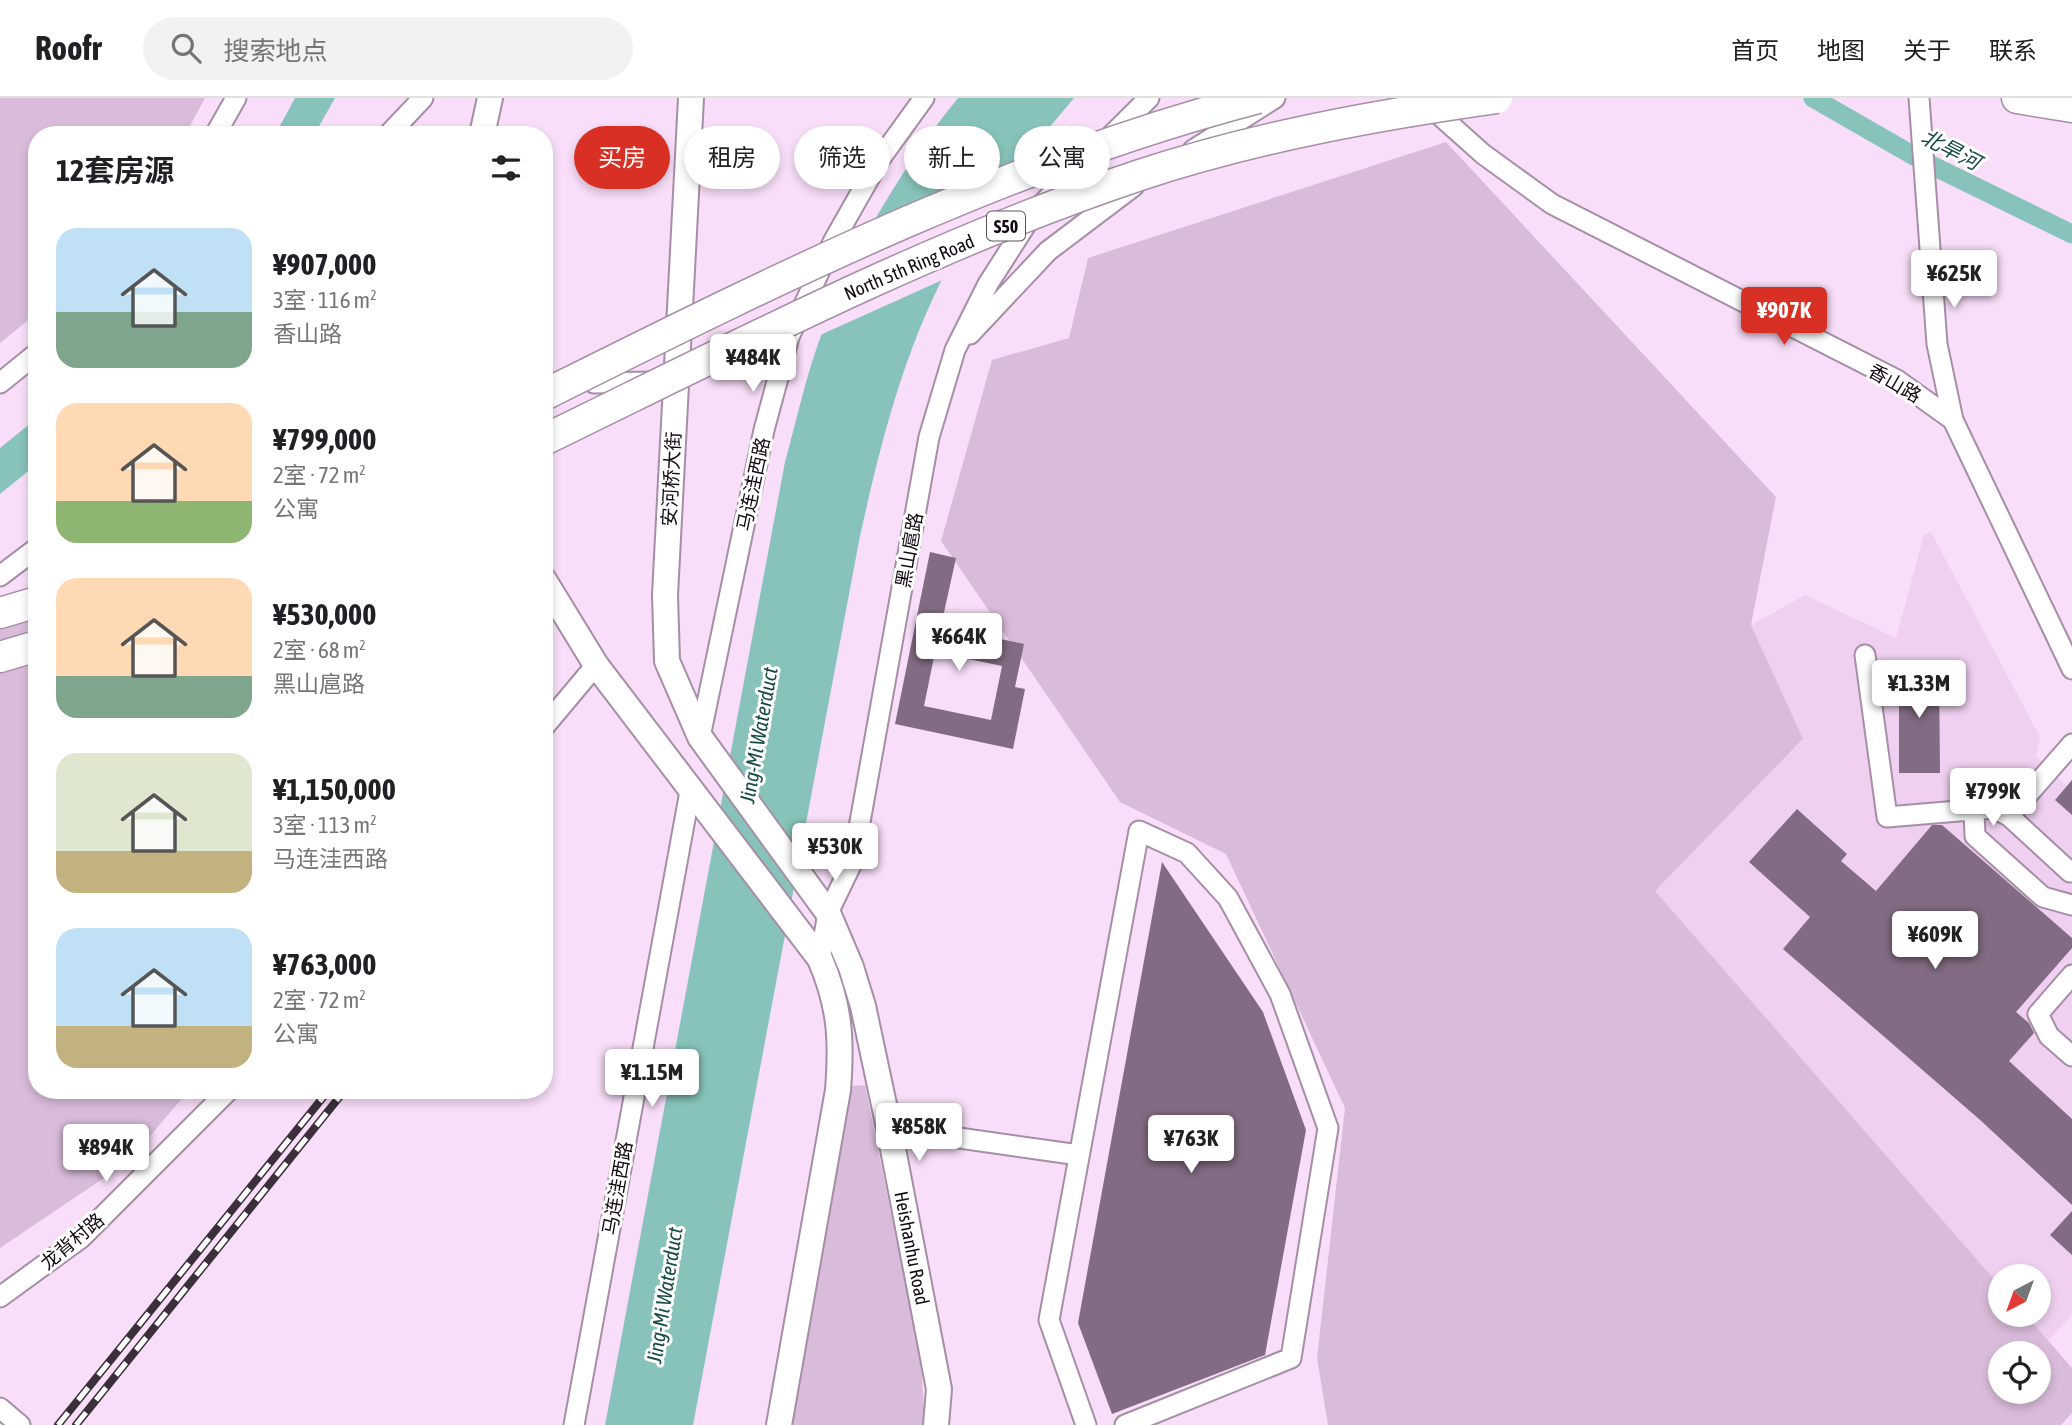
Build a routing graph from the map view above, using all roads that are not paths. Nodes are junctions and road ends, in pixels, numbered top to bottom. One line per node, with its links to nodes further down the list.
1 (236, 98): 14 (street)
2 (423, 98): 15 (street)
3 (490, 98): 16 (main road)
4 (691, 98): 19 (main road, 安河桥大街)
5 (924, 98): 36 (street, 马连洼西路)
6 (1149, 98): 17 (street, 黑山扈路)
7 (1258, 98): 22 (highway, S50, bridge)
8 (1275, 98): 17 (street)
9 (1421, 98): 23 (street, 香山路)
10 (1497, 98): 24 (highway, North 5th Ring Road / S50, bridge)
11 (1919, 98): 23 (street)
12 (2017, 98): 13 (highway)
13 (2072, 107)
14 (220, 126)
15 (397, 126)
16 (484, 126)
17 (955, 350): 44 (street, 黑山扈路)
18 (28, 360): 20 (street)
19 (676, 382): 21 (street); 36 (main road, 安河桥大街)
20 (0, 383)
21 (594, 383)
22 (553, 391)
23 (1953, 420): 34 (street, 香山路)
24 (553, 436)
25 (28, 555): 26 (street)
26 (0, 576)
27 (553, 595): 33 (main road)
28 (28, 605): 29 (highway)
29 (0, 614)
30 (28, 649): 32 (highway)
31 (1864, 655): 39 (street)
32 (0, 657)
33 (596, 665): 35 (street); 38 (main road)
34 (2072, 669)
35 (553, 716)
36 (700, 737): 42 (main road, 安河桥大街)
37 (2072, 744): 40 (street)
38 (691, 786): 45 (main road); 55 (street, 马连洼西路)
39 (1974, 810): 40 (street); 43 (street)
40 (2009, 816): 41 (street)
41 (2071, 874)
42 (804, 877): 44 (main road, Heishanhu Road)
43 (2072, 905)
44 (828, 913): 45 (street, 黑山扈路); 49 (main road, Heishanhu Road)
45 (820, 959): 56 (main road)
46 (2072, 975): 47 (street)
47 (2072, 1056)
48 (220, 1099): 51 (street, 龙背村路)
49 (889, 1128): 50 (street); 52 (main road, Heishanhu Road)
50 (1079, 1155): 59 (street); 60 (street)
51 (0, 1297)
52 (939, 1389): 57 (main road, Heishanhu Road); 58 (street)
53 (0, 1408): 54 (street)
54 (20, 1425)
55 (574, 1425)
56 (779, 1425)
57 (936, 1425)
58 (948, 1425)
59 (1086, 1425)
60 (1125, 1425)

